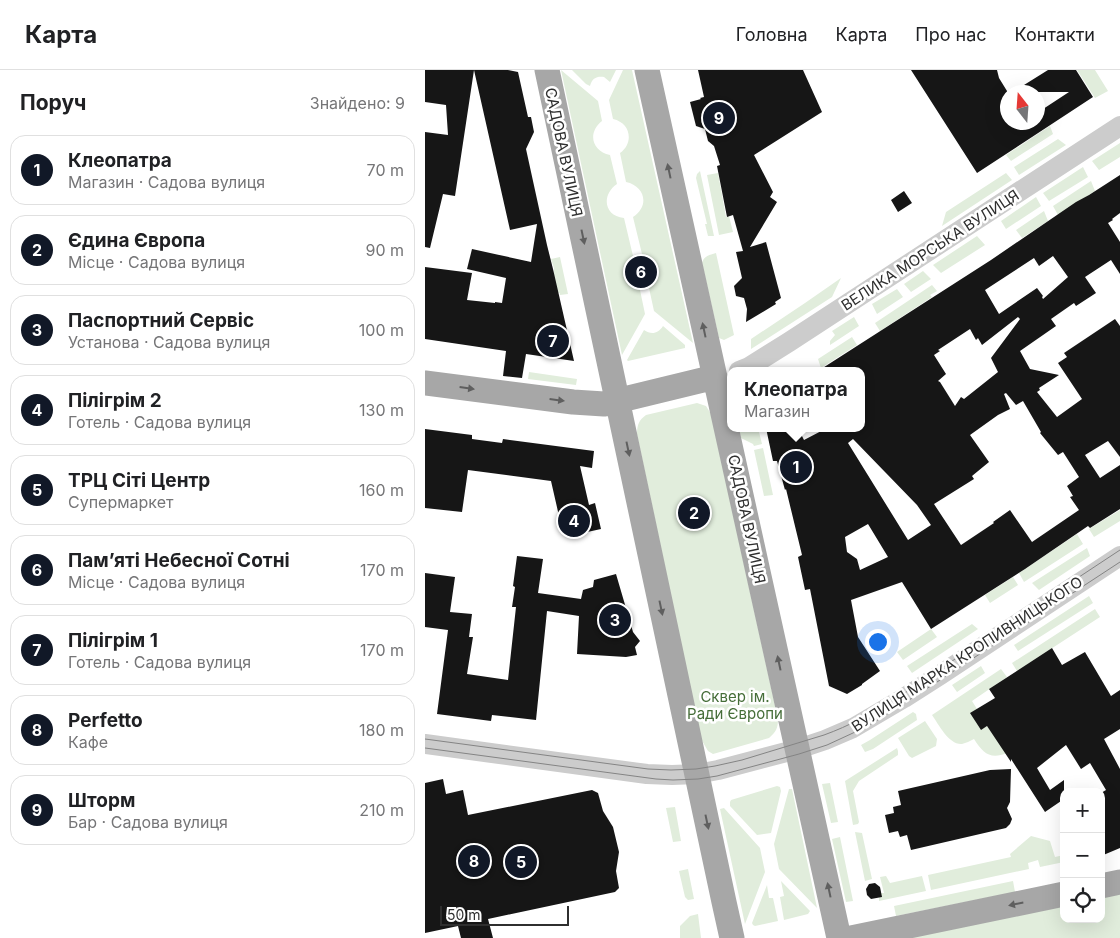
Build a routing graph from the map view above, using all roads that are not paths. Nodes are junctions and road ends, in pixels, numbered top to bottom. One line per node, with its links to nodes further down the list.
1 (547, 70): 8 (main road, САДОВА ВУЛИЦЯ, one-way to 8)
2 (647, 70): 5 (main road, САДОВА ВУЛИЦЯ, one-way to 2)
3 (1120, 126): 4 (street, ВЕЛИКА МОРСЬКА ВУЛИЦЯ)
4 (749, 367)
5 (723, 375): 7 (main road, САДОВА ВУЛИЦЯ, one-way to 5); 8 (main road)
6 (425, 382): 8 (main road, one-way to 8)
7 (727, 395)
8 (618, 401): 13 (main road, САДОВА ВУЛИЦЯ, one-way to 13)
9 (734, 432): 12 (main road, САДОВА ВУЛИЦЯ, one-way to 9)
10 (1120, 556): 12 (street, ВУЛИЦЯ МАРКА КРОПИВНИЦЬКОГО)
11 (425, 744): 13 (street, ВУЛИЦЯ МАРКА КРОПИВНИЦЬКОГО)
12 (798, 749): 13 (street, ВУЛИЦЯ МАРКА КРОПИВНИЦЬКОГО); 18 (main road, САДОВА ВУЛИЦЯ, one-way to 12)
13 (697, 774): 17 (main road, САДОВА ВУЛИЦЯ, one-way to 17)
14 (1120, 882): 15 (main road)
15 (1105, 885)
16 (1060, 895): 19 (main road, one-way to 19)
17 (732, 938)
18 (839, 938)
19 (851, 938)

